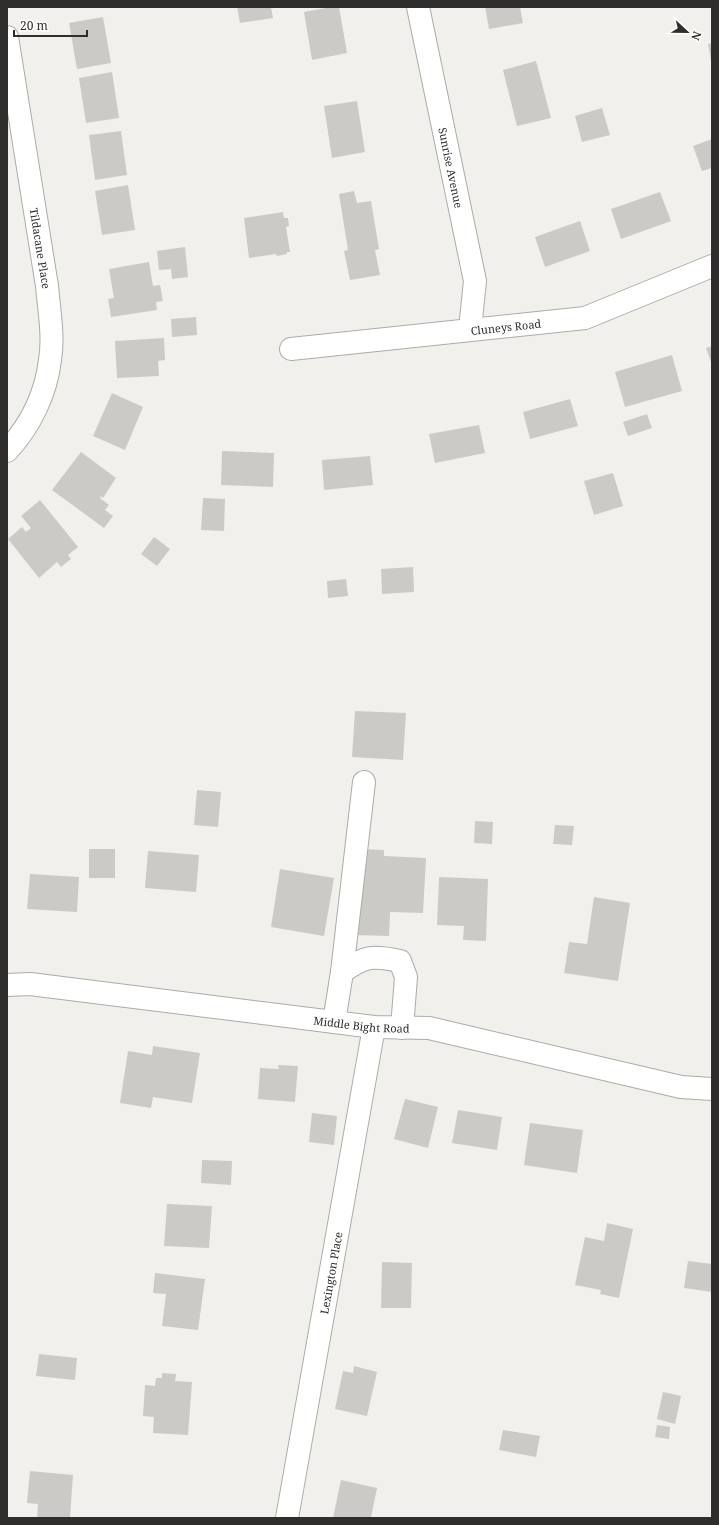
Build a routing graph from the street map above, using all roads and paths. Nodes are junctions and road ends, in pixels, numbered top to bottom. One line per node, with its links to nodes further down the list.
1 (418, 7): 5 (street, Sunrise Avenue)
2 (7, 37): 3 (street, Tildacane Place)
3 (9, 66): 7 (street, Tildacane Place)
4 (712, 266): 5 (street, Cluneys Road)
5 (470, 330): 6 (street, Cluneys Road)
6 (291, 349)
7 (7, 451)
8 (364, 782): 9 (street)
9 (342, 972): 11 (street); 13 (street)
10 (7, 985): 11 (street, Middle Bight Road)
11 (334, 1022): 12 (street, Middle Bight Road)
12 (374, 1027): 13 (street, Middle Bight Road); 15 (street, Lexington Place)
13 (402, 1028): 14 (street, Middle Bight Road)
14 (712, 1089)
15 (287, 1518)

